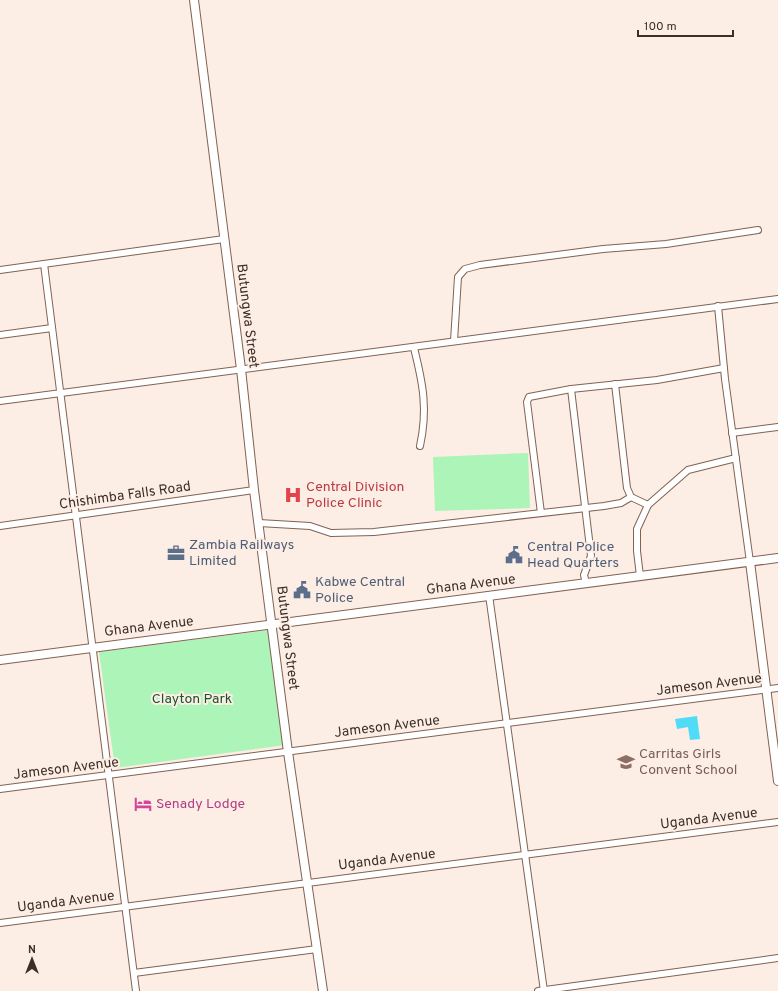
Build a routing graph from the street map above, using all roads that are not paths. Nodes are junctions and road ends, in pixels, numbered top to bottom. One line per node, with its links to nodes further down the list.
1 (194, 0): 3 (main road, Butungwa Street)
2 (758, 230): 10 (street)
3 (224, 239): 4 (street); 12 (main road, Butungwa Street)
4 (44, 264): 5 (street); 8 (street)
5 (0, 270)
6 (778, 300): 7 (street)
7 (718, 306): 10 (street); 13 (street)
8 (52, 328): 9 (street); 16 (street)
9 (0, 335)
10 (454, 342): 11 (street)
11 (414, 348): 12 (street); 20 (street)
12 (241, 368): 16 (street); 22 (main road, Butungwa Street)
13 (724, 368): 14 (street); 19 (street)
14 (615, 384): 15 (street); 23 (street)
15 (571, 390): 25 (street); 26 (street)
16 (60, 392): 17 (street); 27 (street)
17 (0, 400)
18 (778, 427): 19 (street)
19 (732, 433): 21 (street)
20 (420, 446)
21 (736, 458): 24 (street); 31 (street)
22 (254, 490): 27 (street, Chishimba Falls Road); 28 (main road, Butungwa Street)
23 (632, 497): 24 (street); 25 (street)
24 (648, 506): 32 (street)
25 (584, 508): 26 (street); 33 (street)
26 (541, 513): 28 (street)
27 (76, 515): 29 (street, Chishimba Falls Road); 36 (street)
28 (259, 523): 35 (main road, Butungwa Street)
29 (0, 526)
30 (778, 558): 31 (main road, Ghana Avenue)
31 (750, 562): 32 (main road, Ghana Avenue); 39 (main road)
32 (640, 576): 33 (main road, Ghana Avenue)
33 (586, 583): 34 (main road, Ghana Avenue)
34 (489, 595): 35 (main road, Ghana Avenue); 40 (street)
35 (272, 624): 36 (main road, Ghana Avenue); 41 (main road, Butungwa Street)
36 (93, 648): 37 (main road, Ghana Avenue); 42 (street)
37 (0, 660)
38 (778, 688): 39 (street, Jameson Avenue)
39 (767, 690): 40 (street, Jameson Avenue); 43 (main road)
40 (507, 724): 41 (street, Jameson Avenue); 46 (street)
41 (288, 752): 42 (street, Jameson Avenue); 47 (main road, Butungwa Street)
42 (109, 775): 44 (street, Jameson Avenue); 48 (street)
43 (778, 780)
44 (0, 789)
45 (778, 822): 46 (street, Uganda Avenue)
46 (525, 855): 47 (street, Uganda Avenue); 55 (street)
47 (308, 883): 48 (street, Uganda Avenue); 50 (main road, Butungwa Street)
48 (125, 907): 49 (street, Uganda Avenue); 52 (street)
49 (0, 923)
50 (317, 949): 52 (street); 54 (main road, Butungwa Street)
51 (778, 958): 55 (street)
52 (134, 973): 53 (street)
53 (136, 991)
54 (323, 991)
55 (542, 991)

